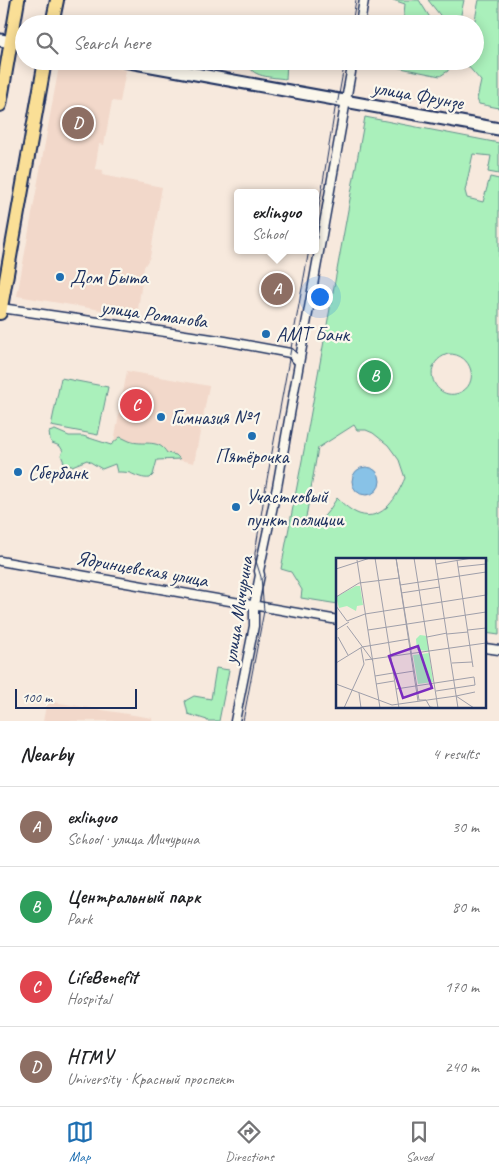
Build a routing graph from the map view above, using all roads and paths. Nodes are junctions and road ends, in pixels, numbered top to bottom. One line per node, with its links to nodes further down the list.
1 (18, 0): 4 (main road)
2 (56, 0): 5 (main road)
3 (364, 0): 6 (street)
4 (16, 15)
5 (54, 15)
6 (362, 15)
7 (15, 21): 8 (main road)
8 (12, 42): 13 (main road)
9 (43, 70): 17 (main road)
10 (173, 70): 12 (main road, улица Фрунзе)
11 (351, 70): 12 (street, улица Мичурина)
12 (346, 102): 14 (main road, улица Фрунзе); 15 (street, улица Мичурина)
13 (0, 105)
14 (499, 129)
15 (319, 251)
16 (319, 254): 18 (street, улица Мичурина)
17 (0, 311): 18 (street, улица Романова)
18 (299, 362): 20 (street, улица Мичурина)
19 (0, 561): 20 (street, Ядринцевская улица)
20 (254, 606): 21 (street, Ядринцевская улица); 24 (street, улица Мичурина)
21 (336, 620)
22 (486, 648): 23 (street)
23 (499, 650)
24 (236, 721)

